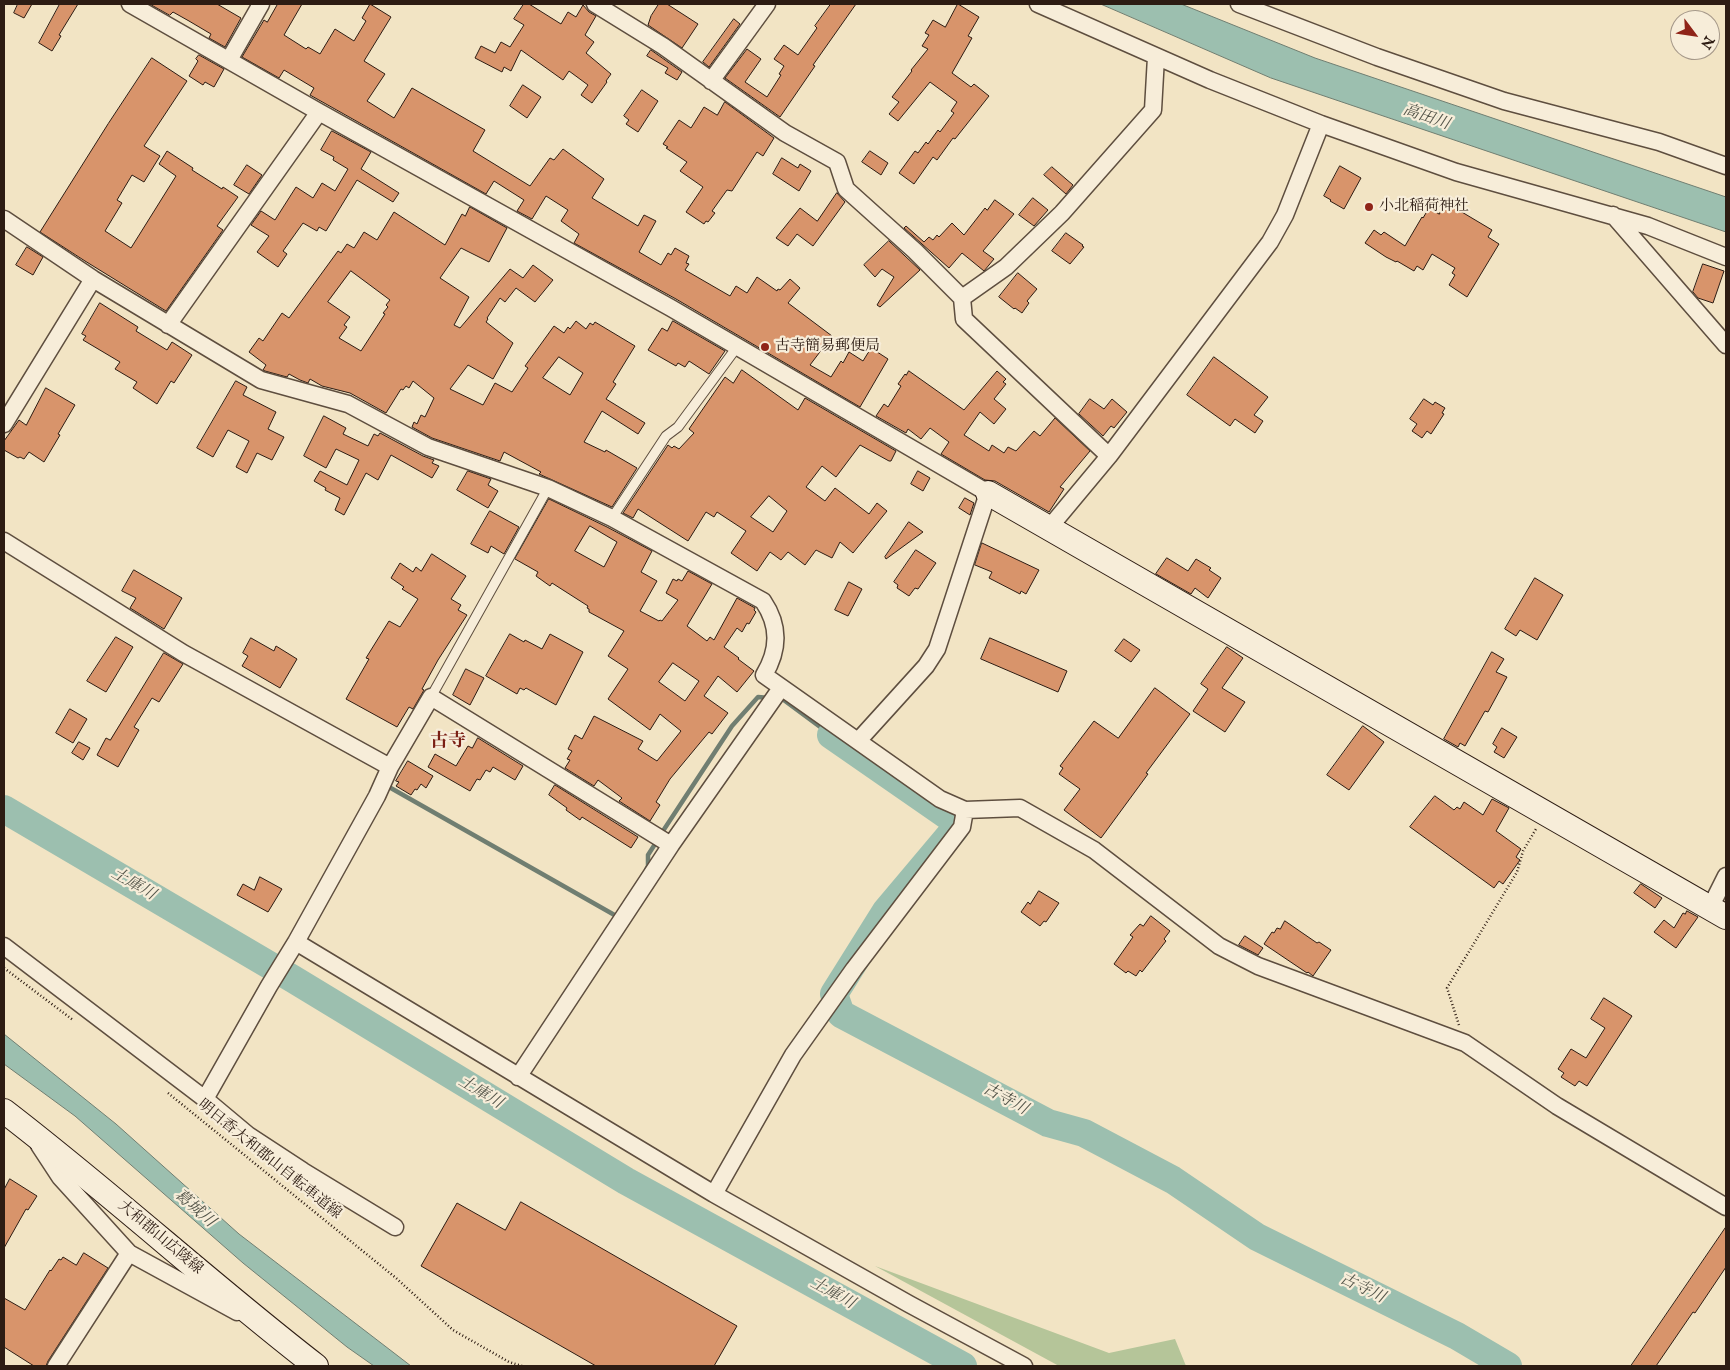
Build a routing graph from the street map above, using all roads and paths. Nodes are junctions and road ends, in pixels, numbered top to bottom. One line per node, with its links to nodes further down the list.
1 (130, 4): 8 (street)
2 (261, 4): 8 (street)
3 (595, 4): 9 (street)
4 (767, 4): 9 (street)
5 (1038, 4): 7 (street)
6 (1239, 4): 12 (street)
7 (1156, 57): 11 (street); 17 (street)
8 (229, 60): 10 (street)
9 (711, 81): 17 (street)
10 (319, 112): 18 (street); 20 (street)
11 (1321, 124): 13 (street); 22 (street)
12 (1726, 166)
13 (1613, 215): 15 (street); 19 (street)
14 (4, 219): 16 (street)
15 (1726, 257)
16 (93, 279): 18 (street); 21 (street)
17 (962, 298): 22 (street)
18 (168, 325): 23 (street)
19 (1726, 345)
20 (737, 347): 24 (street); 25 (lane)
21 (4, 424)
22 (1109, 456): 26 (street)
23 (548, 488): 25 (street); 29 (lane)
24 (988, 493): 26 (street); 30 (street)
25 (612, 518): 28 (street)
26 (1049, 528): 33 (street)
27 (4, 542): 31 (street)
28 (781, 688): 30 (street); 34 (street)
29 (431, 697): 31 (street); 34 (street)
30 (858, 741): 32 (street)
31 (390, 767): 38 (street)
32 (966, 810): 41 (street); 47 (street)
33 (1545, 814): 36 (street); 41 (path)
34 (671, 845): 42 (street)
35 (1726, 876): 36 (street)
36 (1718, 913)
37 (4, 946): 44 (street)
38 (291, 948): 42 (street); 44 (street)
39 (4, 968): 40 (path)
40 (75, 1022)
41 (1465, 1043): 48 (street)
42 (518, 1076): 47 (street)
43 (163, 1088): 54 (path, 明日香大和郡山自転車道線)
44 (206, 1099): 49 (street)
45 (4, 1111): 46 (street, 大和郡山広陵線)
46 (31, 1132): 50 (street); 51 (street, 大和郡山広陵線)
47 (714, 1194): 55 (street)
48 (1726, 1207)
49 (395, 1227)
50 (129, 1253): 51 (street); 52 (street)
51 (269, 1330): 53 (street, 大和郡山広陵線)
52 (56, 1366)
53 (316, 1366)
54 (522, 1366)
55 (1024, 1366)

